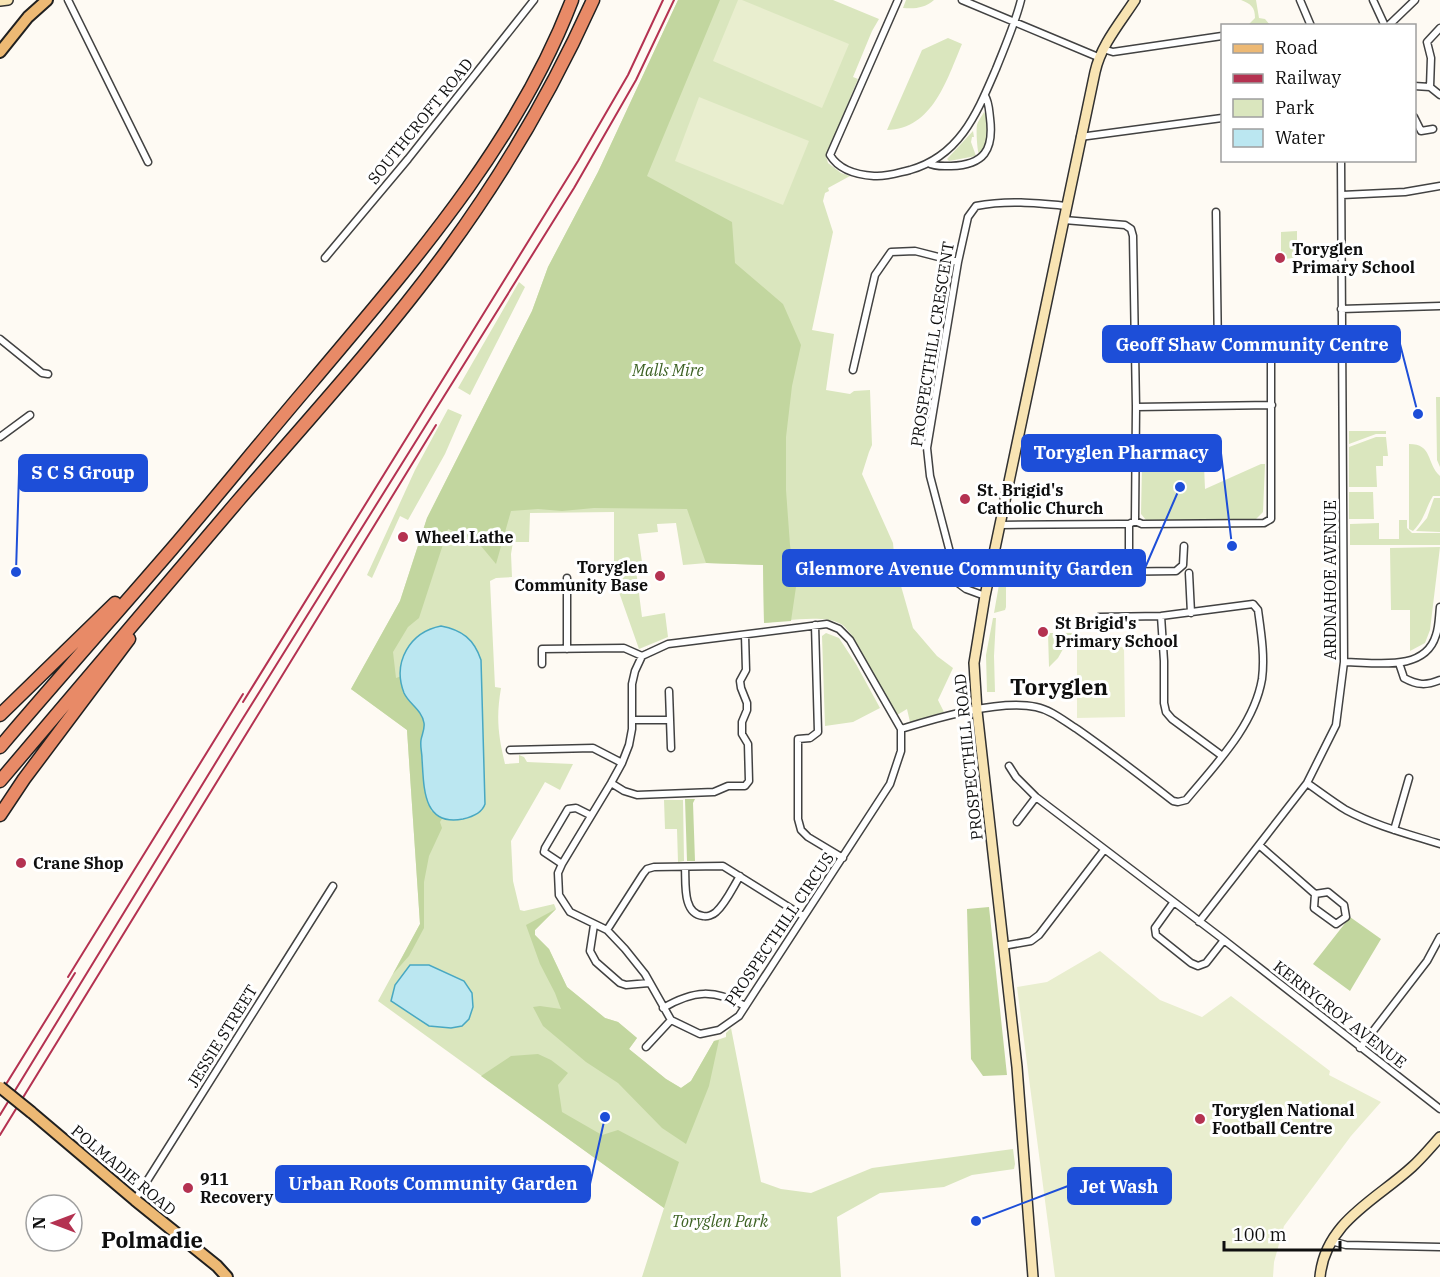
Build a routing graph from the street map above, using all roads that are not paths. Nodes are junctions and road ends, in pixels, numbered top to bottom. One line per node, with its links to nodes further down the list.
1 (8, 0): 14 (main road)
2 (47, 0): 21 (main road)
3 (68, 0): 31 (street)
4 (534, 0): 39 (street, SOUTHCROFT ROAD)
5 (572, 0): 57 (highway)
6 (593, 0): 58 (highway)
7 (898, 0): 33 (street)
8 (962, 0): 15 (street)
9 (1021, 0): 15 (street)
10 (1135, 0): 22 (main road)
11 (1300, 0): 16 (street)
12 (1374, 0): 17 (street)
13 (1415, 0): 18 (street)
14 (0, 1)
15 (1016, 22): 22 (street); 26 (street)
16 (1310, 24)
17 (1386, 24)
18 (1389, 24)
19 (1440, 28): 24 (street)
20 (1221, 36): 22 (street)
21 (0, 52)
22 (1101, 53): 30 (main road, PROSPECTHILL ROAD)
23 (1416, 86): 24 (street)
24 (1430, 87): 25 (street)
25 (1440, 95)
26 (985, 96): 33 (street); 33 (street)
27 (1221, 118): 30 (street)
28 (1416, 121): 29 (street)
29 (1433, 129)
30 (1080, 137): 36 (main road, PROSPECTHILL ROAD)
31 (148, 162)
32 (1341, 162): 35 (street, ARDNAHOE AVENUE)
33 (928, 163)
34 (1440, 186): 35 (street)
35 (1342, 195): 42 (street, ARDNAHOE AVENUE)
36 (1066, 206): 38 (main road, PROSPECTHILL ROAD); 40 (street, PROSPECTHILL CRESCENT)
37 (1216, 212): 45 (street)
38 (1064, 219): 47 (street); 55 (main road, PROSPECTHILL ROAD)
39 (325, 258)
40 (958, 262): 48 (street); 63 (street, PROSPECTHILL CRESCENT)
41 (1440, 306): 42 (street)
42 (1341, 309): 44 (street, ARDNAHOE AVENUE)
43 (0, 339): 49 (street)
44 (1343, 352): 46 (street); 73 (street, ARDNAHOE AVENUE)
45 (1218, 353): 46 (street); 47 (street)
46 (1271, 353): 50 (street)
47 (1136, 355): 51 (street)
48 (853, 370)
49 (48, 374)
50 (1272, 405): 51 (street); 54 (street)
51 (1136, 407): 54 (street)
52 (30, 415): 53 (street)
53 (0, 437)
54 (1132, 522): 55 (street); 59 (street)
55 (1000, 525): 63 (main road, PROSPECTHILL ROAD)
56 (1184, 546): 59 (street)
57 (172, 548): 79 (highway); 83 (highway)
58 (180, 570): 90 (highway); 94 (highway)
59 (1129, 571): 60 (street)
60 (1098, 572)
61 (1189, 573): 65 (street)
62 (567, 578): 71 (street)
63 (985, 596): 78 (main road, PROSPECTHILL ROAD)
64 (1440, 607): 70 (street)
65 (1191, 613): 66 (street); 86 (street)
66 (1161, 616): 67 (street); 86 (street)
67 (1100, 617)
68 (815, 625): 69 (street); 82 (street); 101 (street)
69 (745, 635): 72 (street); 91 (street)
70 (1438, 636): 74 (street)
71 (567, 649): 72 (street); 75 (street)
72 (642, 656): 80 (street, PROSPECTHILL CIRCUS)
73 (1344, 662): 74 (street); 92 (street, ARDNAHOE AVENUE)
74 (1399, 663): 76 (street)
75 (542, 664)
76 (1440, 680)
77 (669, 691): 81 (street)
78 (977, 711): 82 (street); 86 (street); 114 (main road, PROSPECTHILL ROAD)
79 (0, 715)
80 (633, 720): 81 (street); 87 (street, PROSPECTHILL CIRCUS)
81 (670, 720): 84 (street)
82 (901, 729): 101 (street, PROSPECTHILL CIRCUS)
83 (0, 747)
84 (671, 748)
85 (510, 750): 87 (street)
86 (1221, 755)
87 (622, 763): 91 (street, PROSPECTHILL CIRCUS)
88 (1009, 766): 93 (street, KERRYCROY AVENUE)
89 (1409, 778): 97 (street)
90 (0, 781)
91 (611, 783): 95 (street, PROSPECTHILL CIRCUS)
92 (1307, 783): 97 (street); 99 (street, ARDNAHOE AVENUE)
93 (1036, 797): 96 (street); 100 (street, KERRYCROY AVENUE)
94 (0, 815)
95 (590, 815): 102 (street, PROSPECTHILL CIRCUS); 102 (street)
96 (1017, 822)
97 (1394, 830): 98 (street)
98 (1440, 844)
99 (1259, 845): 106 (street); 109 (street, ARDNAHOE AVENUE)
100 (1104, 850): 107 (street, KERRYCROY AVENUE); 114 (street)
101 (843, 858): 108 (street, PROSPECTHILL CIRCUS)
102 (562, 864): 110 (street, PROSPECTHILL CIRCUS)
103 (685, 867): 104 (street); 104 (street); 111 (street)
104 (740, 876): 108 (street)
105 (333, 886): 124 (street, JESSIE STREET)
106 (1315, 894): 106 (street)
107 (1173, 903): 109 (street, KERRYCROY AVENUE); 113 (street)
108 (803, 916): 116 (street, PROSPECTHILL CIRCUS)
109 (1199, 922): 113 (street, KERRYCROY AVENUE)
110 (594, 925): 111 (street, PROSPECTHILL CIRCUS); 115 (street)
111 (607, 930): 115 (street, PROSPECTHILL CIRCUS)
112 (1440, 937): 120 (street)
113 (1224, 940): 120 (street, KERRYCROY AVENUE)
114 (1003, 946): 130 (main road, PROSPECTHILL ROAD)
115 (649, 982): 117 (street, PROSPECTHILL CIRCUS)
116 (745, 1006): 117 (street); 118 (street, PROSPECTHILL CIRCUS)
117 (663, 1008): 118 (street, PROSPECTHILL CIRCUS)
118 (671, 1020): 119 (street)
119 (646, 1047)
120 (1360, 1048): 122 (street, KERRYCROY AVENUE)
121 (0, 1087): 124 (main road, POLMADIE ROAD, bridge)
122 (1440, 1109)
123 (1440, 1137): 125 (main road)
124 (135, 1200): 127 (main road, POLMADIE ROAD)
125 (1331, 1240): 126 (street); 131 (main road)
126 (1440, 1247)
127 (218, 1266): 128 (main road); 129 (main road, POLMADIE ROAD)
128 (214, 1277)
129 (227, 1277)
130 (1034, 1277)
131 (1320, 1277)

